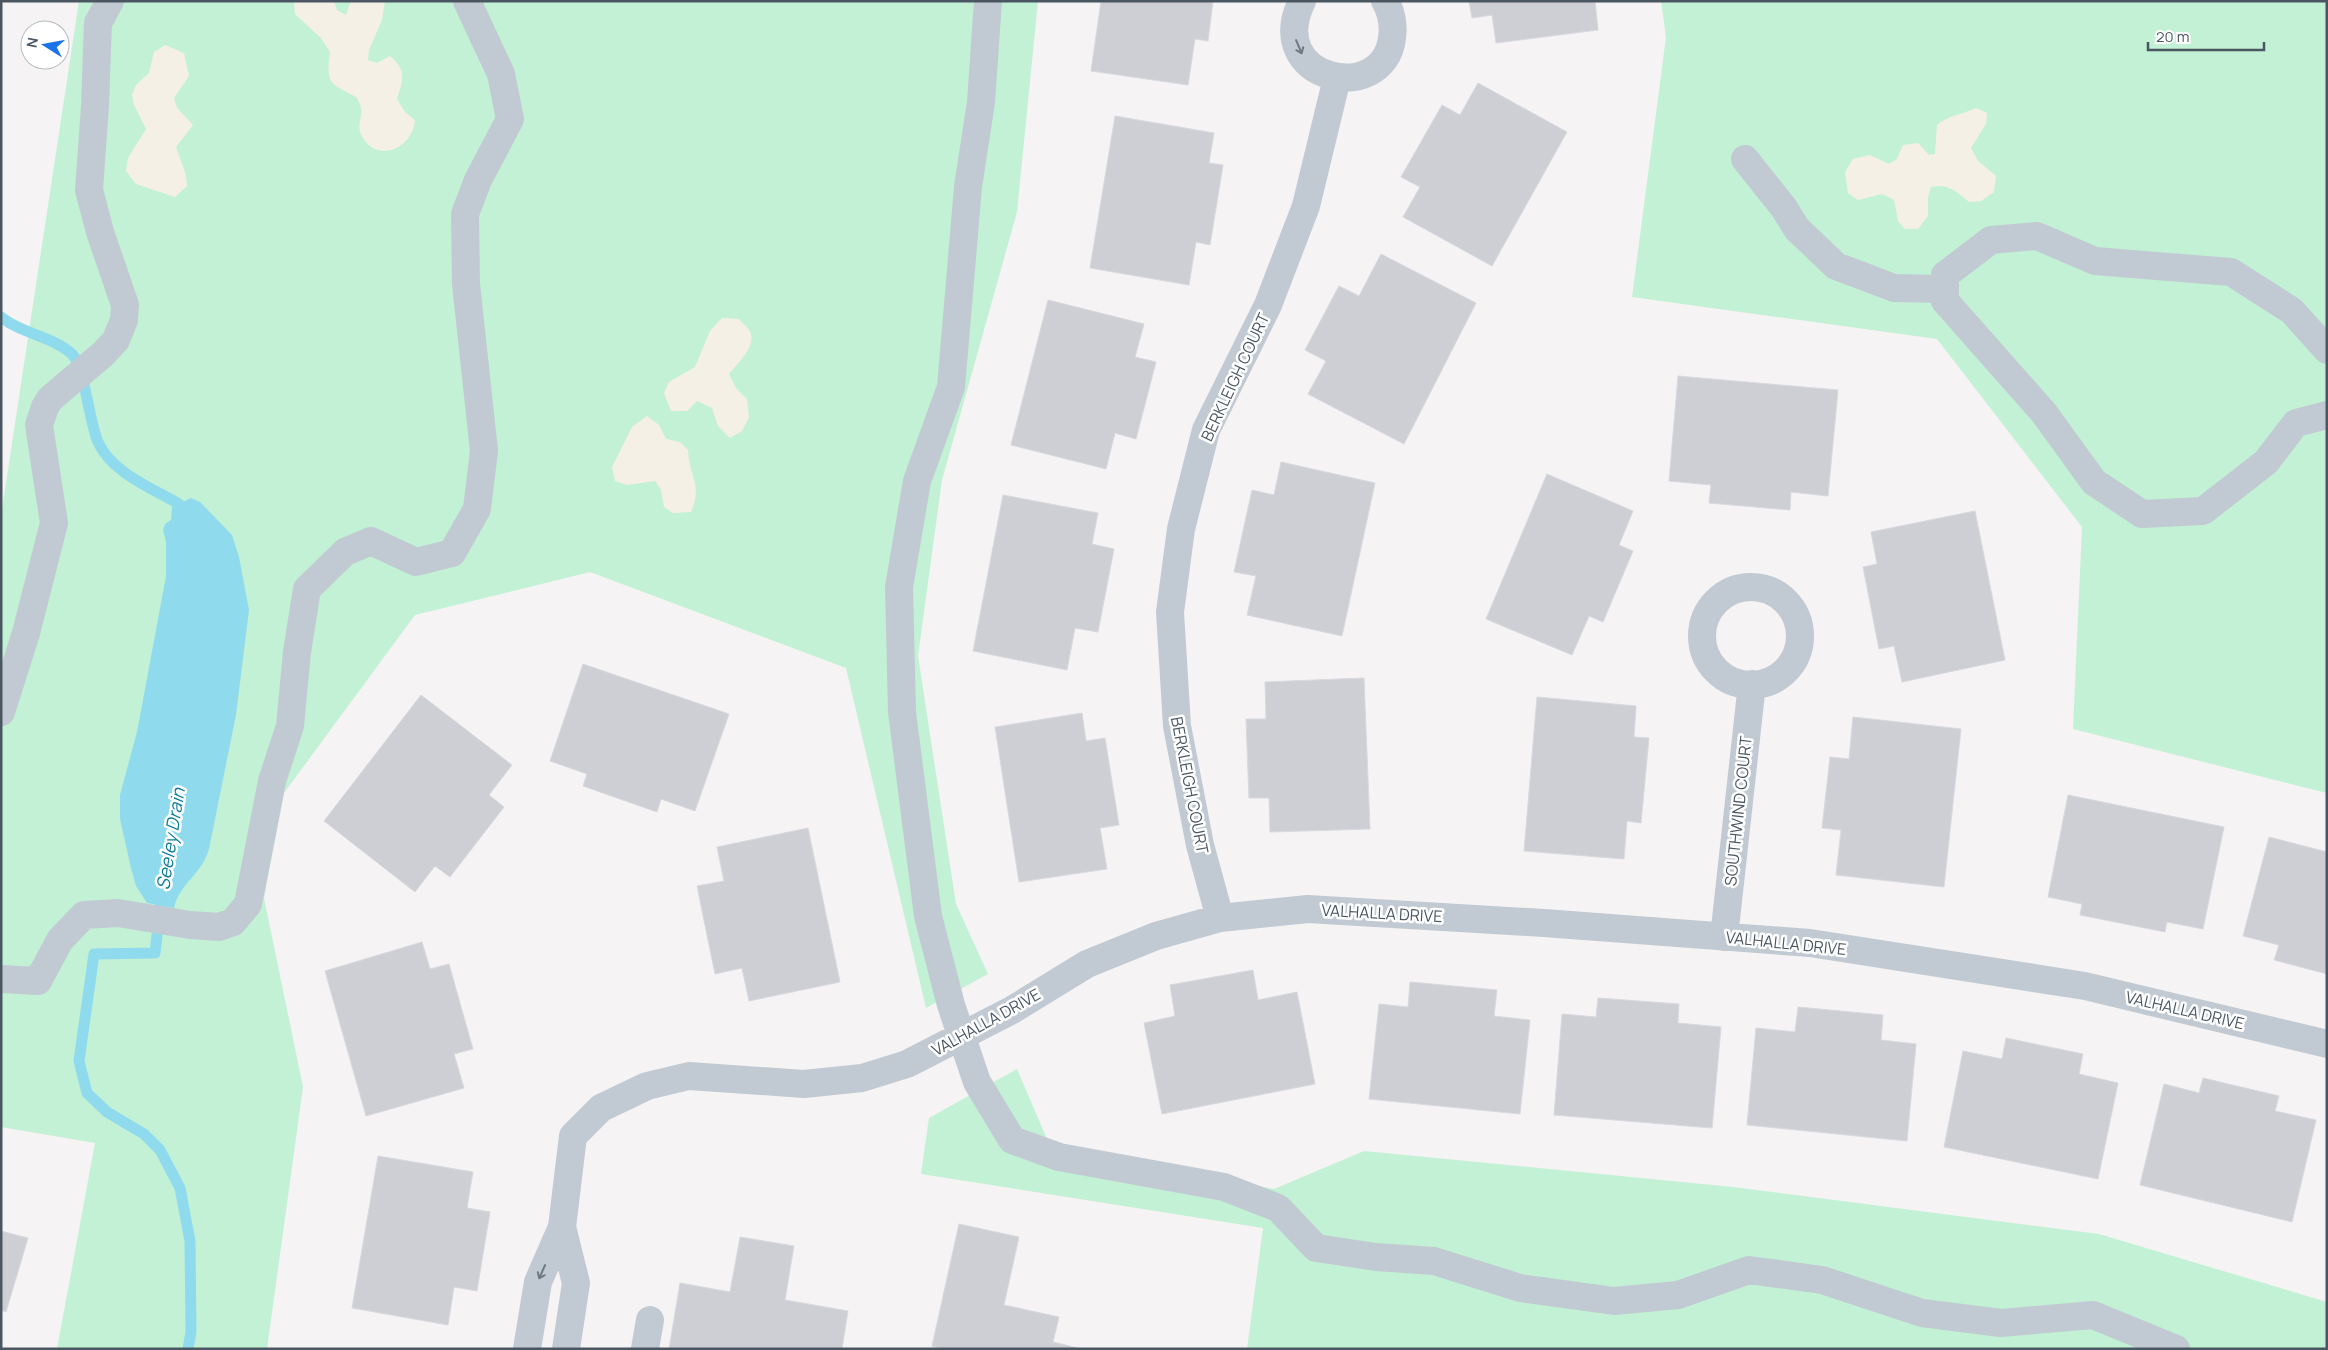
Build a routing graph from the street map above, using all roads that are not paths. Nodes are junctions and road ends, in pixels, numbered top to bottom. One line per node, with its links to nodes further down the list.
1 (110, 1): 12 (street)
2 (467, 1): 15 (street)
3 (988, 1): 16 (street)
4 (1302, 1): 6 (street, one-way to 6)
5 (1385, 1): 6 (street)
6 (1337, 78): 13 (street, BERKLEIGH COURT)
7 (1745, 159): 8 (street)
8 (1945, 289): 9 (street); 10 (street)
9 (2327, 350)
10 (2327, 415)
11 (1752, 684): 14 (street, SOUTHWIND COURT)
12 (1, 712)
13 (1220, 918): 14 (street, VALHALLA DRIVE); 16 (street, VALHALLA DRIVE)
14 (1724, 937): 17 (street, VALHALLA DRIVE)
15 (1, 979)
16 (962, 1037): 18 (street, VALHALLA DRIVE); 23 (street)
17 (2327, 1044)
18 (562, 1227): 20 (street, VALHALLA DRIVE, one-way to 20); 21 (street, VALHALLA DRIVE)
19 (650, 1320): 22 (street)
20 (527, 1349)
21 (566, 1349)
22 (645, 1349)
23 (2176, 1349)

